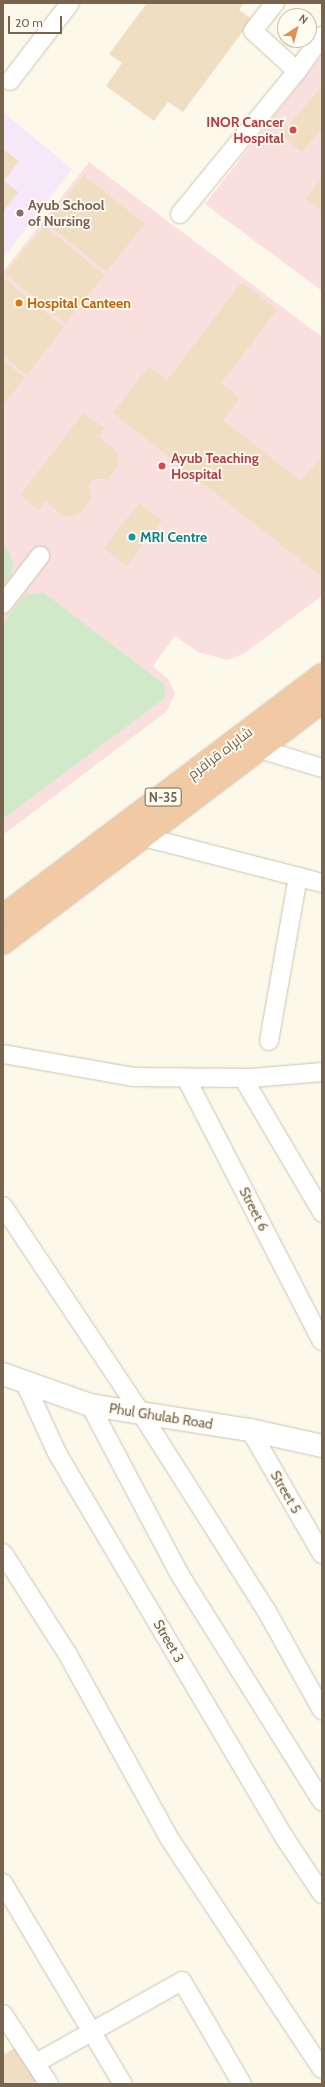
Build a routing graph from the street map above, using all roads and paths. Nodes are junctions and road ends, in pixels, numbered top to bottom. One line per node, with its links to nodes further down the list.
1 (70, 3): 5 (street)
2 (275, 3): 4 (street)
3 (322, 36): 4 (street)
4 (297, 71): 6 (street)
5 (10, 81)
6 (180, 214)
7 (40, 556): 8 (street)
8 (3, 604)
9 (322, 675): 16 (highway, شاہراہ قراقرم / N-35)
10 (322, 702): 11 (highway, شاہراہ قراقرم / N-35)
11 (260, 749): 12 (street); 13 (highway, شاہراہ قراقرم / N-35)
12 (322, 768)
13 (144, 837): 14 (street); 17 (highway, شاہراہ قراقرم / N-35)
14 (298, 877): 15 (street); 18 (street)
15 (322, 883)
16 (3, 916)
17 (3, 943)
18 (269, 1041)
19 (3, 1054): 21 (street)
20 (322, 1072): 22 (street)
21 (186, 1078): 22 (street); 25 (street, Street 6)
22 (243, 1078): 24 (street)
23 (3, 1206): 29 (street)
24 (322, 1212)
25 (322, 1341)
26 (3, 1374): 27 (street, Phul Ghulab Road)
27 (25, 1383): 28 (street, Phul Ghulab Road); 37 (street, Street 3)
28 (90, 1405): 29 (street, Phul Ghulab Road); 35 (street)
29 (141, 1413): 30 (street, Phul Ghulab Road); 34 (street)
30 (250, 1430): 31 (street, Phul Ghulab Road); 33 (street, Street 5)
31 (322, 1446)
32 (3, 1552): 41 (street)
33 (322, 1554)
34 (322, 1710)
35 (322, 1801)
36 (3, 1883): 39 (street)
37 (322, 1894)
38 (3, 2014): 40 (street)
39 (93, 2033): 40 (street); 43 (street); 44 (street)
40 (36, 2063): 42 (street)
41 (322, 2068)
42 (49, 2084)
43 (123, 2084)
44 (242, 2084)

